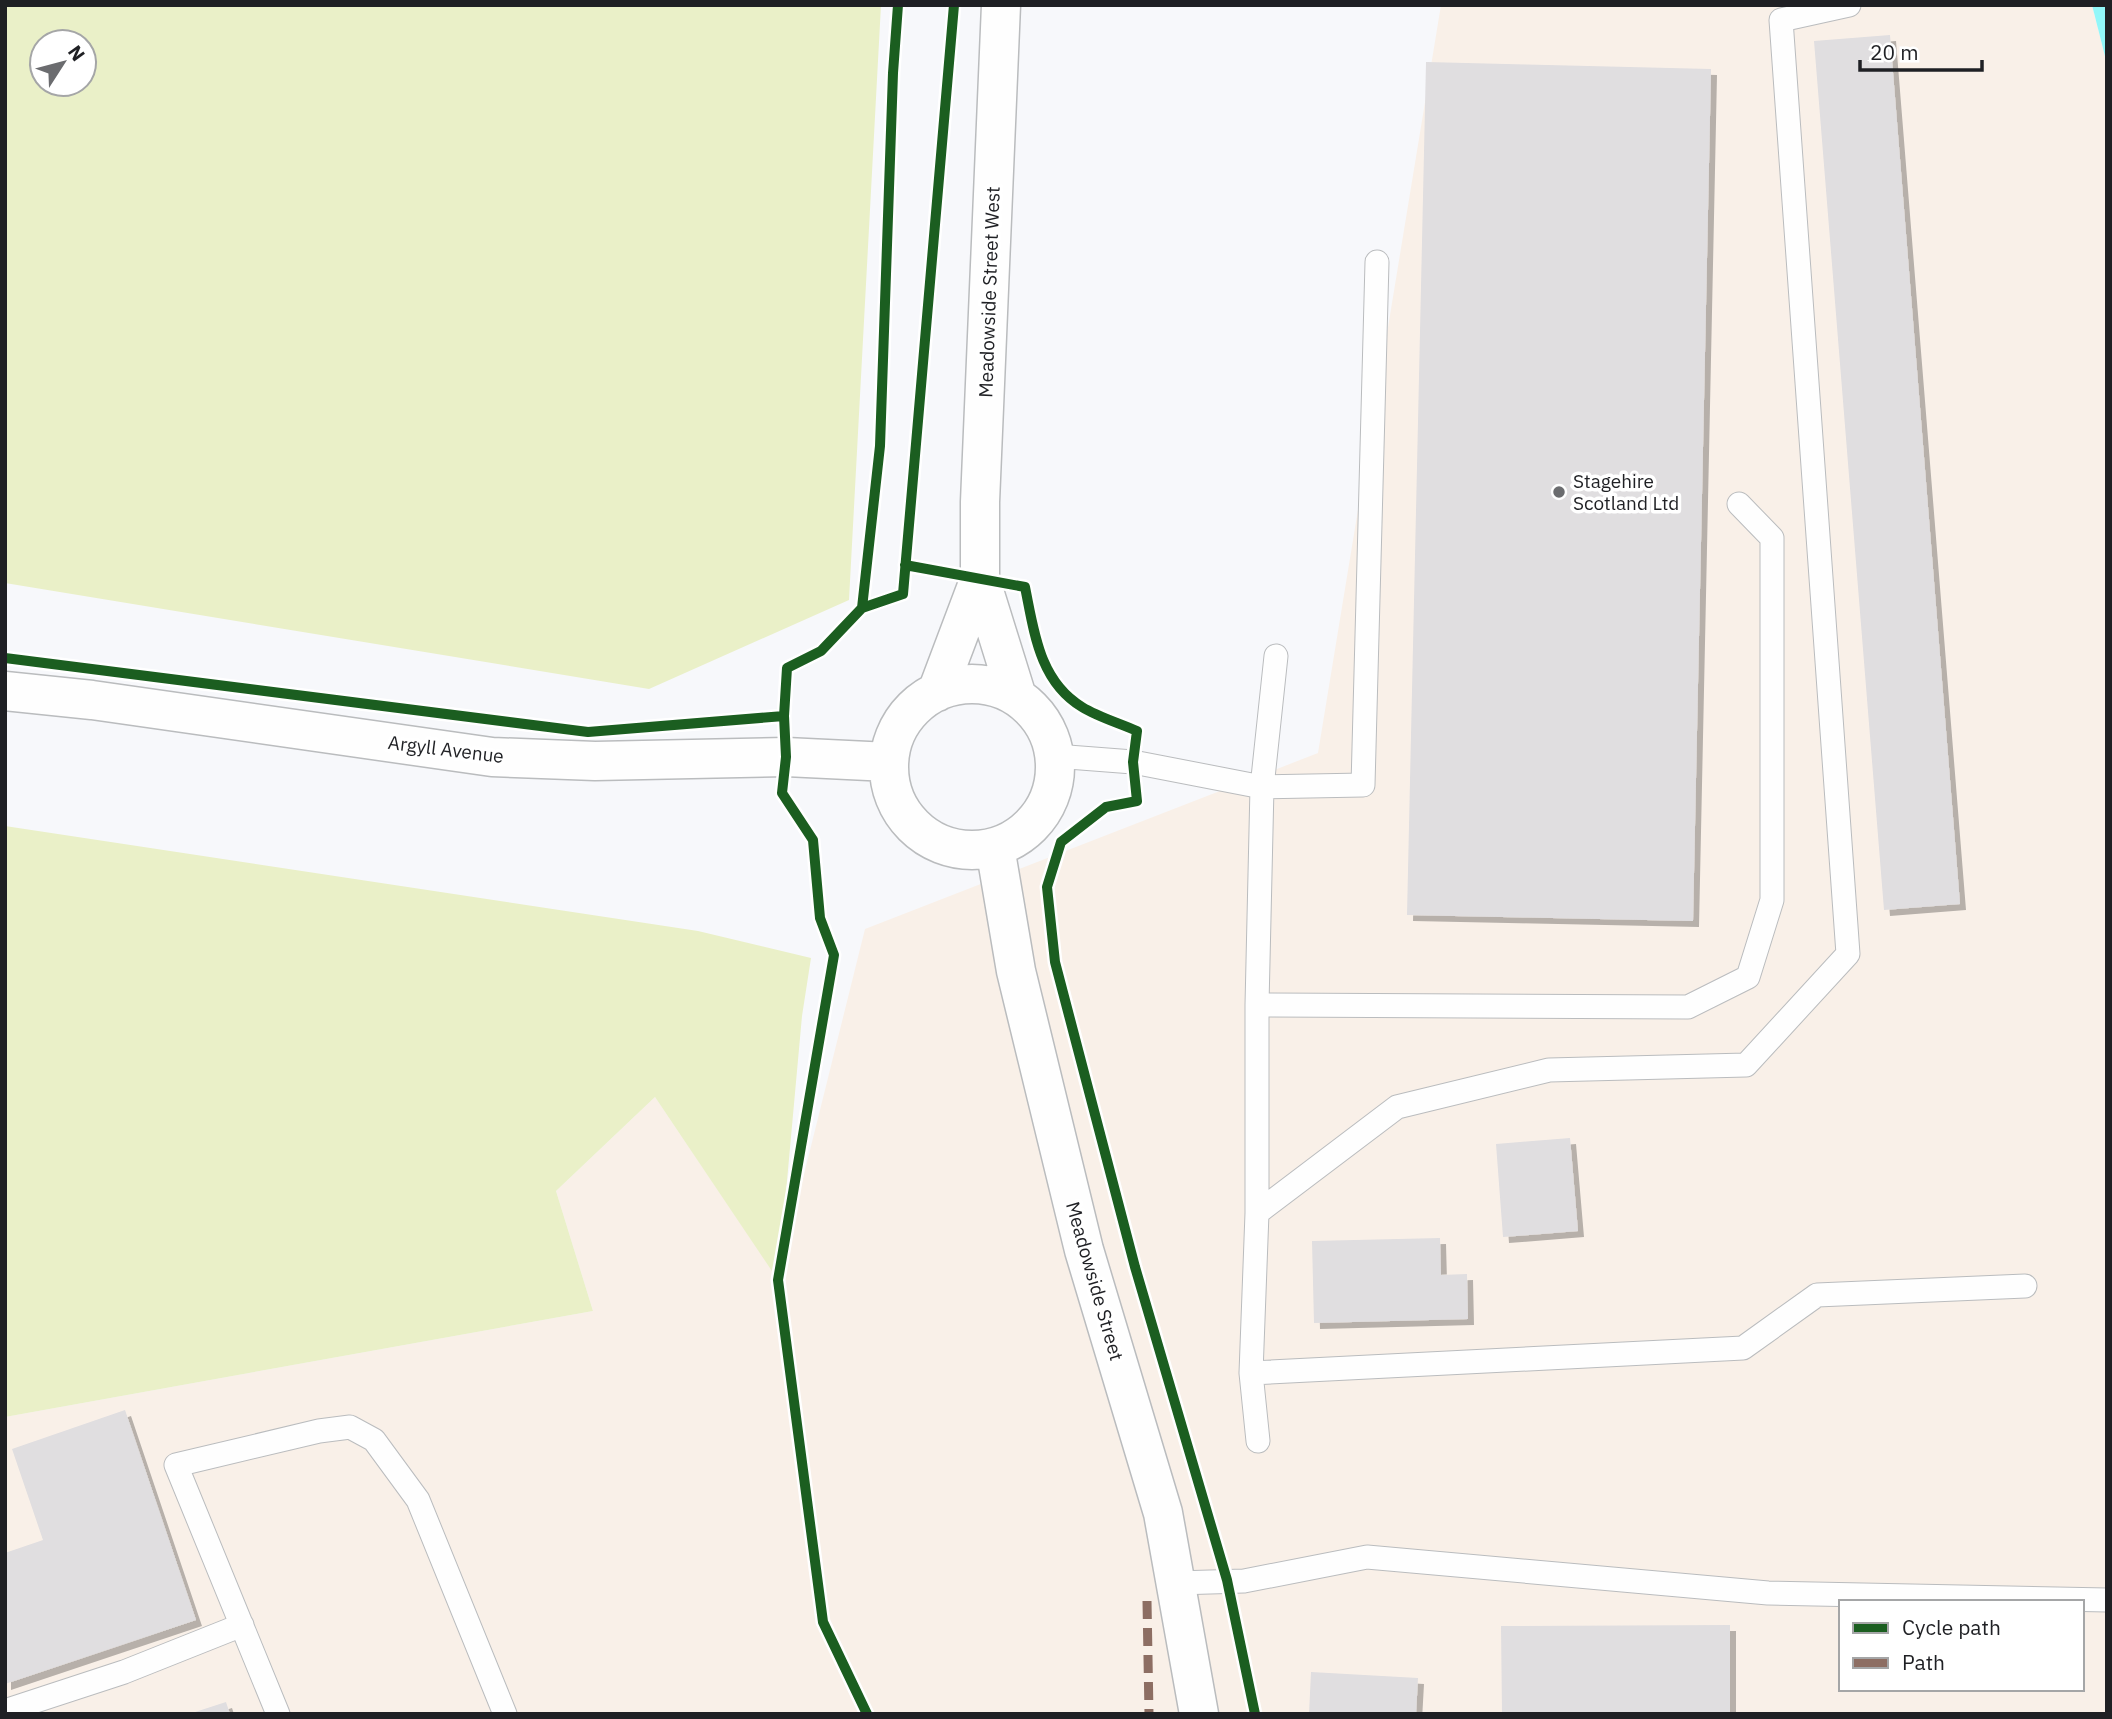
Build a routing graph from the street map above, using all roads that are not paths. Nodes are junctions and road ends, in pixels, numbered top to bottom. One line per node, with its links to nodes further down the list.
1 (1001, 5): 5 (street, Meadowside Street West)
2 (1849, 5): 15 (lane)
3 (1377, 262): 12 (lane)
4 (1739, 504): 14 (lane)
5 (980, 578): 8 (street, Meadowside Street West); 9 (street, Meadowside Street West)
6 (1276, 656): 12 (lane)
7 (5, 691): 11 (street, Argyll Avenue)
8 (937, 692): 9 (street); 11 (street)
9 (1017, 696): 10 (street)
10 (1055, 756): 12 (lane); 13 (street)
11 (889, 762): 13 (street)
12 (1262, 787): 14 (lane)
13 (995, 847): 19 (street, Meadowside Street)
14 (1257, 1005): 15 (lane)
15 (1257, 1213): 17 (lane)
16 (2025, 1286): 17 (lane)
17 (1251, 1373): 18 (lane)
18 (1258, 1441)
19 (1176, 1583): 20 (lane); 25 (street, Meadowside Street)
20 (2107, 1600)
21 (242, 1625): 22 (lane); 23 (lane); 24 (lane)
22 (5, 1711)
23 (278, 1714)
24 (505, 1714)
25 (1199, 1714)

